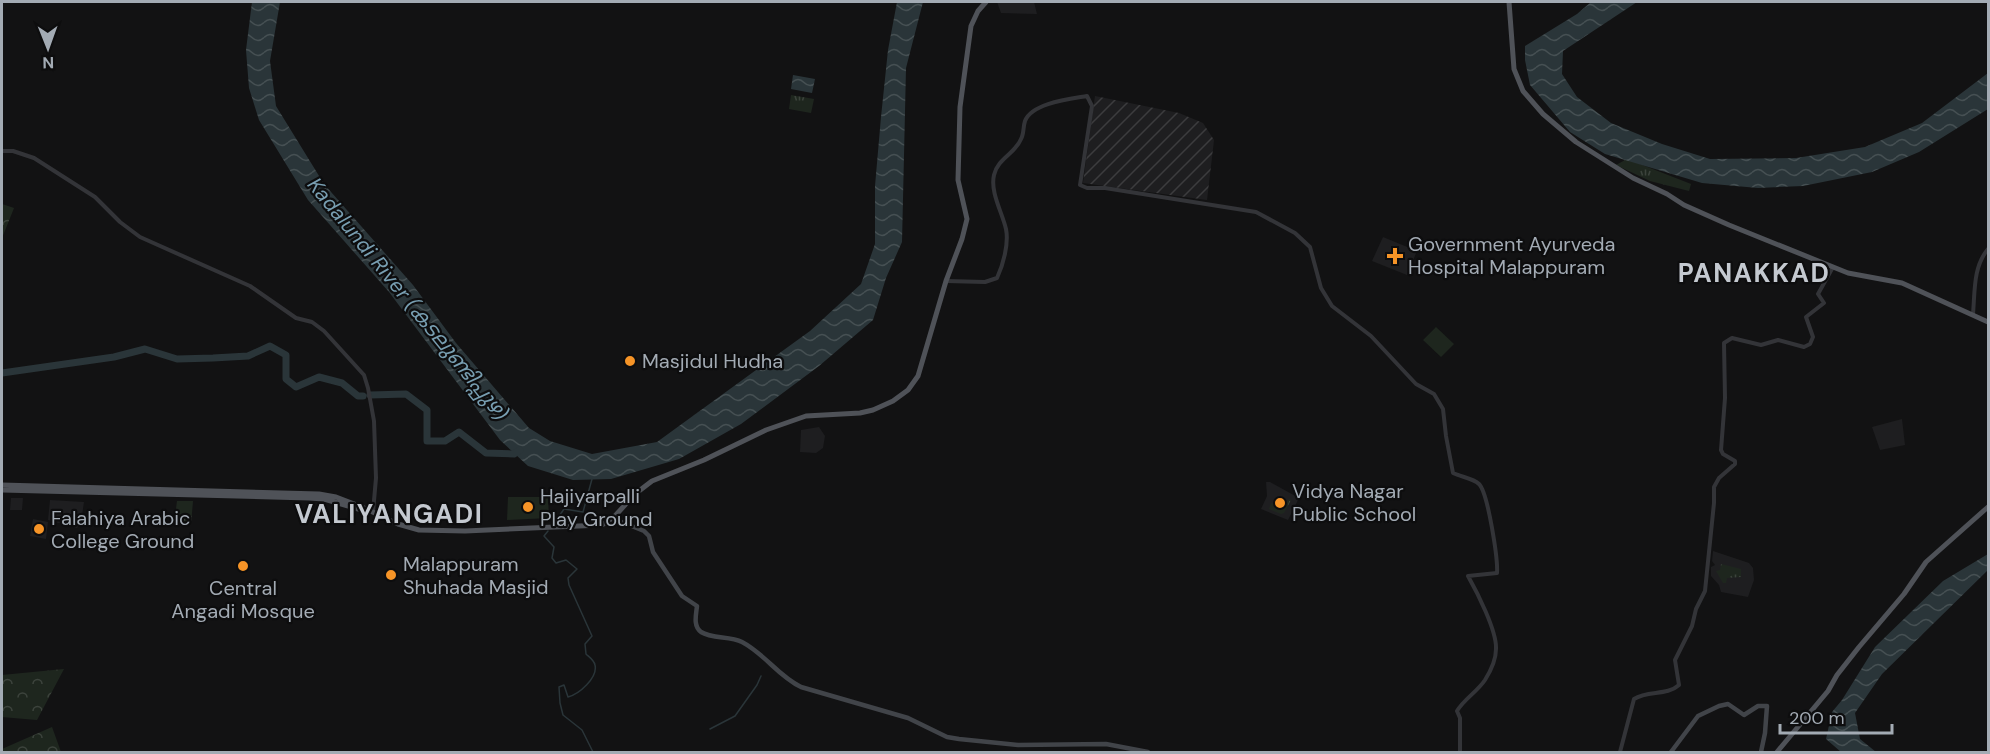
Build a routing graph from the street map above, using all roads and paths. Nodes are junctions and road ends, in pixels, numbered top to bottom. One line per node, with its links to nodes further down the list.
1 (986, 2): 6 (main road)
2 (1509, 2): 5 (main road)
3 (2, 151): 12 (street)
4 (1989, 249): 7 (street)
5 (1833, 267): 7 (main road); 16 (street)
6 (946, 281): 13 (main road); 15 (street)
7 (1973, 314): 8 (main road)
8 (1989, 322)
9 (2, 485): 12 (main road)
10 (2, 490): 12 (main road)
11 (1989, 507): 19 (main road)
12 (373, 512): 13 (main road)
13 (612, 518): 14 (main road)
14 (1148, 753)
15 (1460, 753)
16 (1620, 753)
17 (1671, 753): 18 (main road)
18 (1761, 753)
19 (1777, 753)

